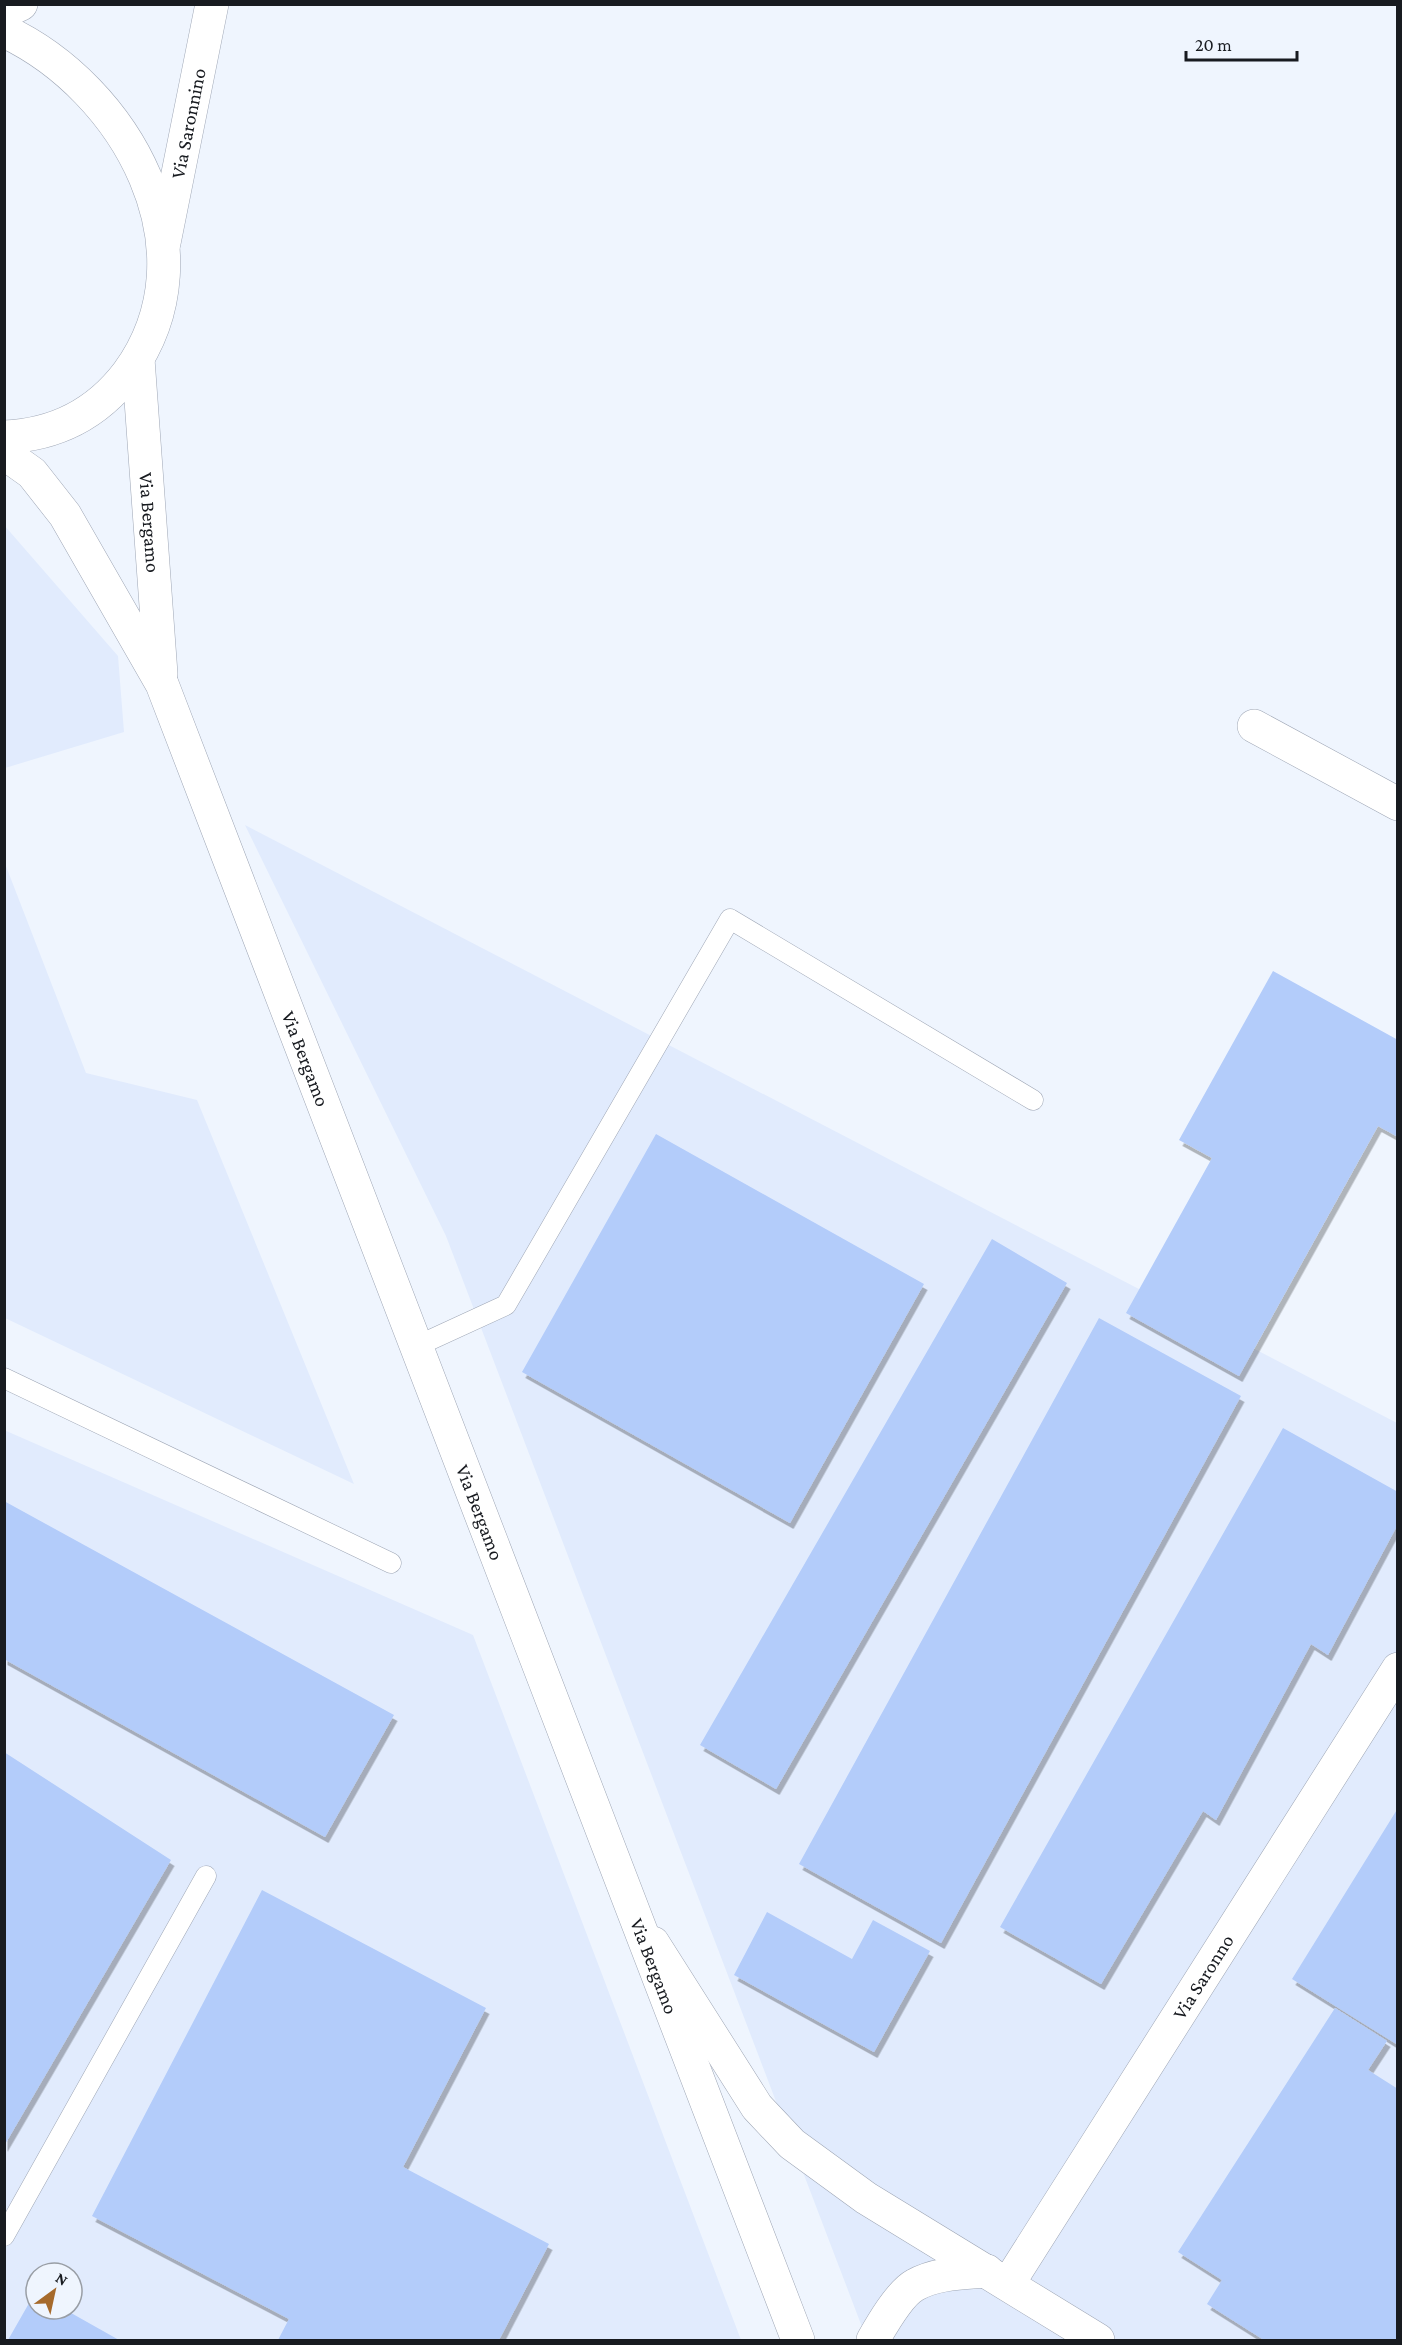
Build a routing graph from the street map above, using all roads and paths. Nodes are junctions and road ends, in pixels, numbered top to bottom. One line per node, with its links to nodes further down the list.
1 (21, 4): 3 (main road)
2 (212, 4): 5 (main road, Via Saronnino)
3 (4, 12)
4 (4, 31): 5 (main road)
5 (164, 243): 6 (main road)
6 (138, 359): 7 (main road); 9 (main road, Via Bergamo)
7 (4, 437)
8 (4, 453): 9 (main road, Via Bergamo)
9 (162, 684): 13 (main road, Via Bergamo)
10 (1254, 726): 11 (main road)
11 (1398, 804)
12 (1033, 1100): 13 (lane)
13 (417, 1346): 18 (main road, Via Bergamo)
14 (4, 1378): 15 (lane)
15 (391, 1563)
16 (1398, 1669): 20 (main road, Via Saronno)
17 (206, 1876): 19 (lane)
18 (637, 1919): 20 (main road); 21 (main road, Via Bergamo)
19 (4, 2236)
20 (998, 2278): 22 (main road); 23 (main road)
21 (798, 2340)
22 (873, 2340)
23 (1098, 2340)

